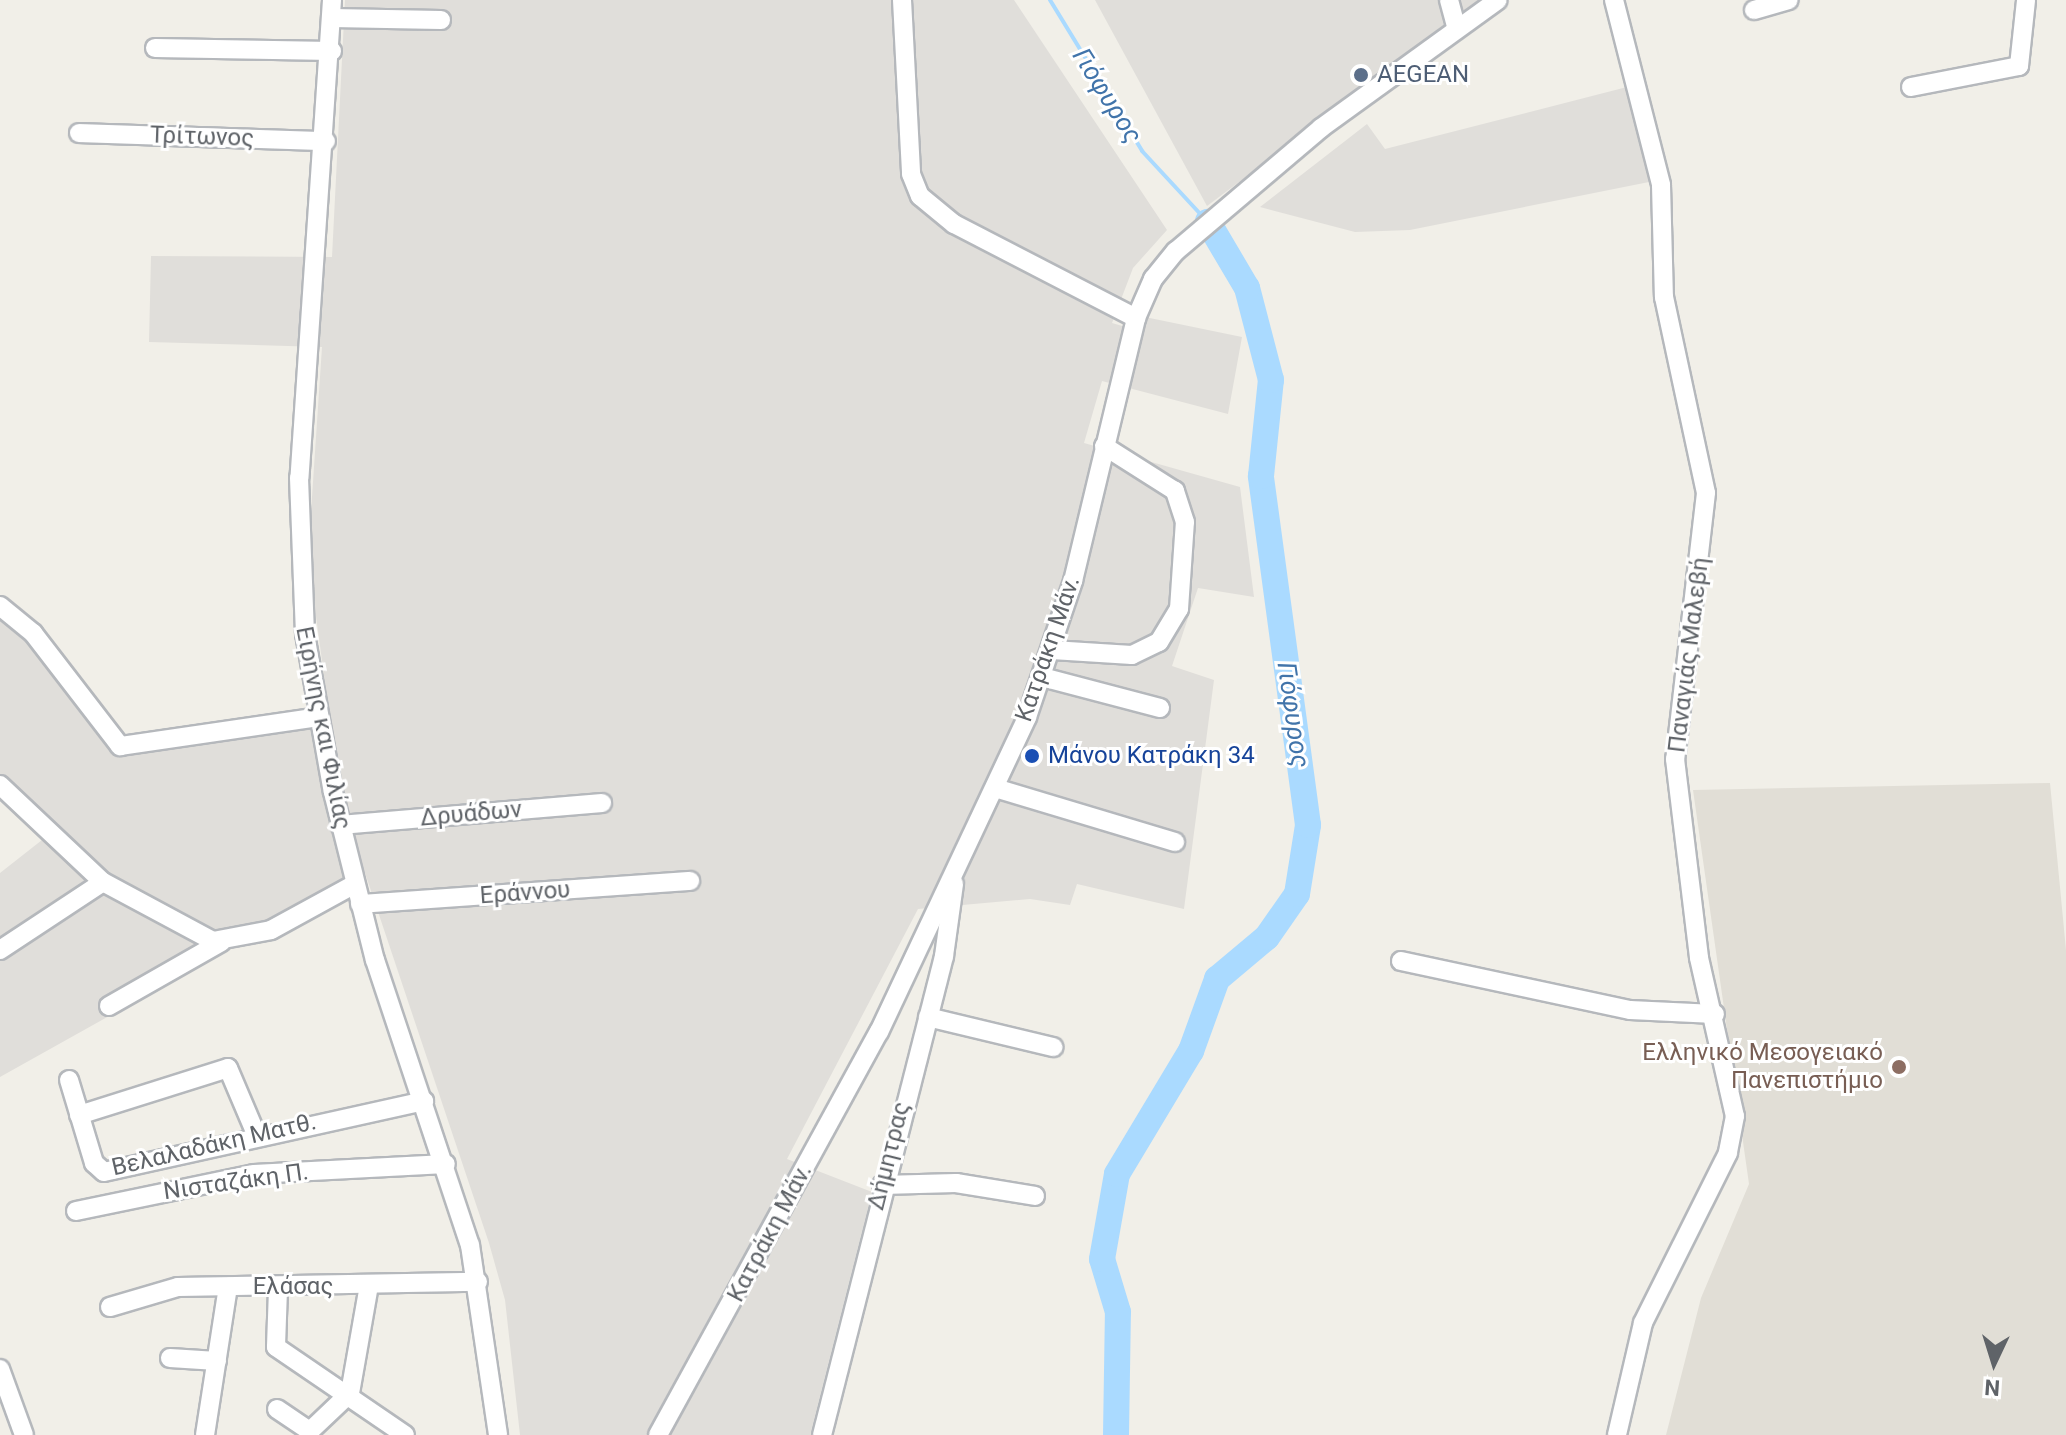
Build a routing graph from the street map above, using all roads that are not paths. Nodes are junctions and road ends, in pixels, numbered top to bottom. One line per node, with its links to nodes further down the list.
1 (902, 0): 16 (street)
2 (1449, 0): 10 (street)
3 (1498, 0): 10 (street, Κατράκη Μάν.)
4 (1614, 0): 37 (street, Παναγιάς Μαλεβή)
5 (1789, 0): 8 (street)
6 (2026, 0): 13 (street)
7 (332, 9): 9 (street); 12 (street, Ειρήνης και Φιλίας)
8 (1754, 10)
9 (441, 20)
10 (1456, 26): 16 (street, Κατράκη Μάν.)
11 (155, 48): 12 (street)
12 (332, 51): 15 (street, Ειρήνης και Φιλίας)
13 (1911, 87)
14 (79, 133): 15 (street, Τρίτωνος)
15 (326, 141): 22 (street, Ειρήνης και Φιλίας)
16 (1136, 318): 17 (street, Κατράκη Μάν.)
17 (1104, 446): 19 (street, Κατράκη Μάν.); 19 (street)
18 (0, 606): 22 (street)
19 (1052, 650): 20 (street, Κατράκη Μάν.)
20 (1042, 677): 21 (street); 24 (street, Κατράκη Μάν.)
21 (1160, 708)
22 (318, 717): 26 (street, Ειρήνης και Φιλίας)
23 (0, 785): 30 (street)
24 (995, 788): 27 (street); 28 (street, Κατράκη Μάν.)
25 (602, 803): 26 (street, Δρυάδων)
26 (340, 825): 31 (street, Ειρήνης και Φιλίας)
27 (1175, 842)
28 (954, 878): 38 (street, Δήμητρας); 63 (street, Κατράκη Μάν.)
29 (690, 881): 32 (street, Εράννου)
30 (103, 882): 33 (street); 34 (street)
31 (355, 884): 32 (street, Ειρήνης και Φιλίας); 33 (street)
32 (360, 904): 41 (street, Ειρήνης και Φιλίας)
33 (221, 942): 36 (street)
34 (0, 950)
35 (1401, 961): 37 (street)
36 (109, 1006)
37 (1715, 1014): 65 (street, Παναγιάς Μαλεβή)
38 (928, 1017): 39 (street); 45 (street, Δήμητρας)
39 (1053, 1047)
40 (69, 1080): 42 (street, Βελαλαδάκη Ματθ.)
41 (424, 1101): 43 (street, Βελαλαδάκη Ματθ.); 44 (street, Ειρήνης και Φιλίας)
42 (79, 1115): 43 (street, Βελαλαδάκη Ματθ.); 43 (street)
43 (256, 1134)
44 (446, 1164): 47 (street, Νισταζάκη Π.); 48 (street, Ειρήνης και Φιλίας)
45 (882, 1185): 46 (street); 64 (street, Δήμητρας)
46 (1035, 1196)
47 (76, 1211)
48 (478, 1282): 49 (street, Ελάσας); 62 (street, Ειρήνης και Φιλίας)
49 (369, 1285): 51 (street, Ελάσας); 56 (street)
50 (228, 1287): 51 (street, Ελάσας); 52 (street, Ελάσας); 54 (street)
51 (278, 1289): 56 (street)
52 (110, 1307)
53 (170, 1358): 54 (street)
54 (217, 1361): 60 (street)
55 (0, 1369): 59 (street)
56 (345, 1399): 57 (street); 58 (street)
57 (277, 1409)
58 (372, 1428): 61 (street)
59 (24, 1435)
60 (205, 1435)
61 (405, 1435)
62 (498, 1435)
63 (658, 1435)
64 (822, 1435)
65 (1617, 1435)

